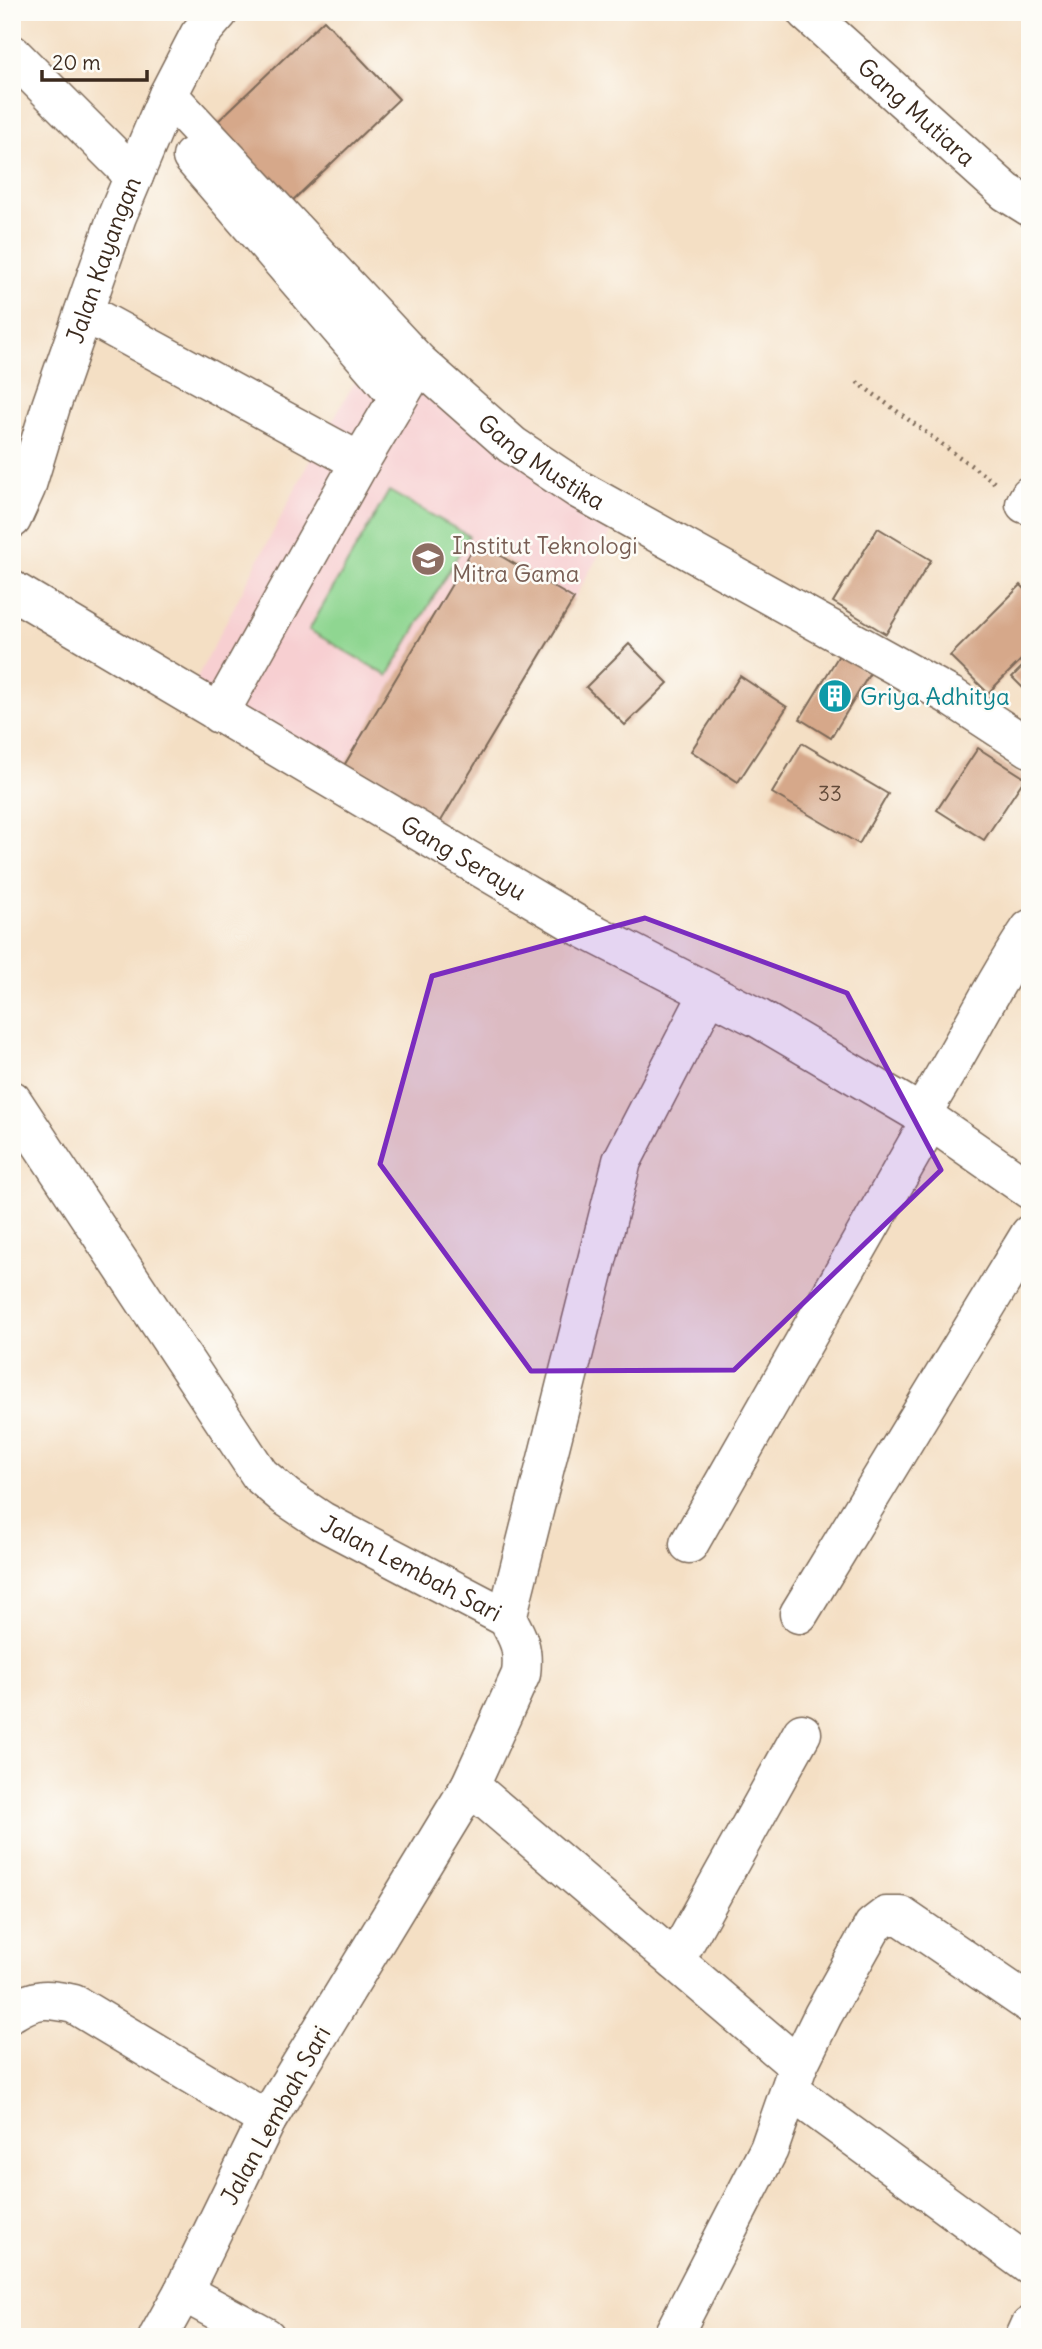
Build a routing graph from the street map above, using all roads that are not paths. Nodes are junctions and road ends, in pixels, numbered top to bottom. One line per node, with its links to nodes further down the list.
1 (219, 12): 4 (street, Jalan Kayangan)
2 (806, 12): 6 (street, Gang Mutiara)
3 (12, 54): 5 (street)
4 (163, 107): 5 (street, Jalan Kayangan); 8 (street, Gang Mustika); 9 (street)
5 (134, 176): 7 (street, Jalan Kayangan)
6 (1030, 207)
7 (84, 312): 10 (street); 11 (street, Jalan Kayangan)
8 (419, 363): 9 (street); 14 (street, Gang Mustika)
9 (398, 396): 10 (street)
10 (359, 462): 13 (street)
11 (12, 519)
12 (12, 590): 13 (street, Gang Serayu)
13 (219, 714): 16 (street, Gang Serayu)
14 (1030, 748)
15 (1030, 929): 18 (street)
16 (709, 993): 18 (street, Gang Serayu); 23 (street)
17 (12, 1100): 23 (street, Jalan Lembah Sari)
18 (925, 1117): 19 (street, Gang Serayu); 21 (street)
19 (1030, 1190)
20 (1030, 1234): 22 (street)
21 (689, 1544)
22 (799, 1614)
23 (507, 1618): 25 (street, Jalan Lembah Sari)
24 (802, 1733): 26 (street)
25 (470, 1786): 26 (street); 30 (street, Jalan Lembah Sari)
26 (675, 1961): 29 (street)
27 (1030, 2004): 29 (street)
28 (12, 2012): 30 (street)
29 (795, 2078): 31 (street); 36 (street)
30 (267, 2120): 32 (street, Jalan Lembah Sari)
31 (1030, 2266)
32 (183, 2292): 34 (street, Jalan Lembah Sari); 35 (street)
33 (1030, 2326): 37 (street)
34 (158, 2337)
35 (266, 2337)
36 (673, 2337)
37 (1025, 2337)

